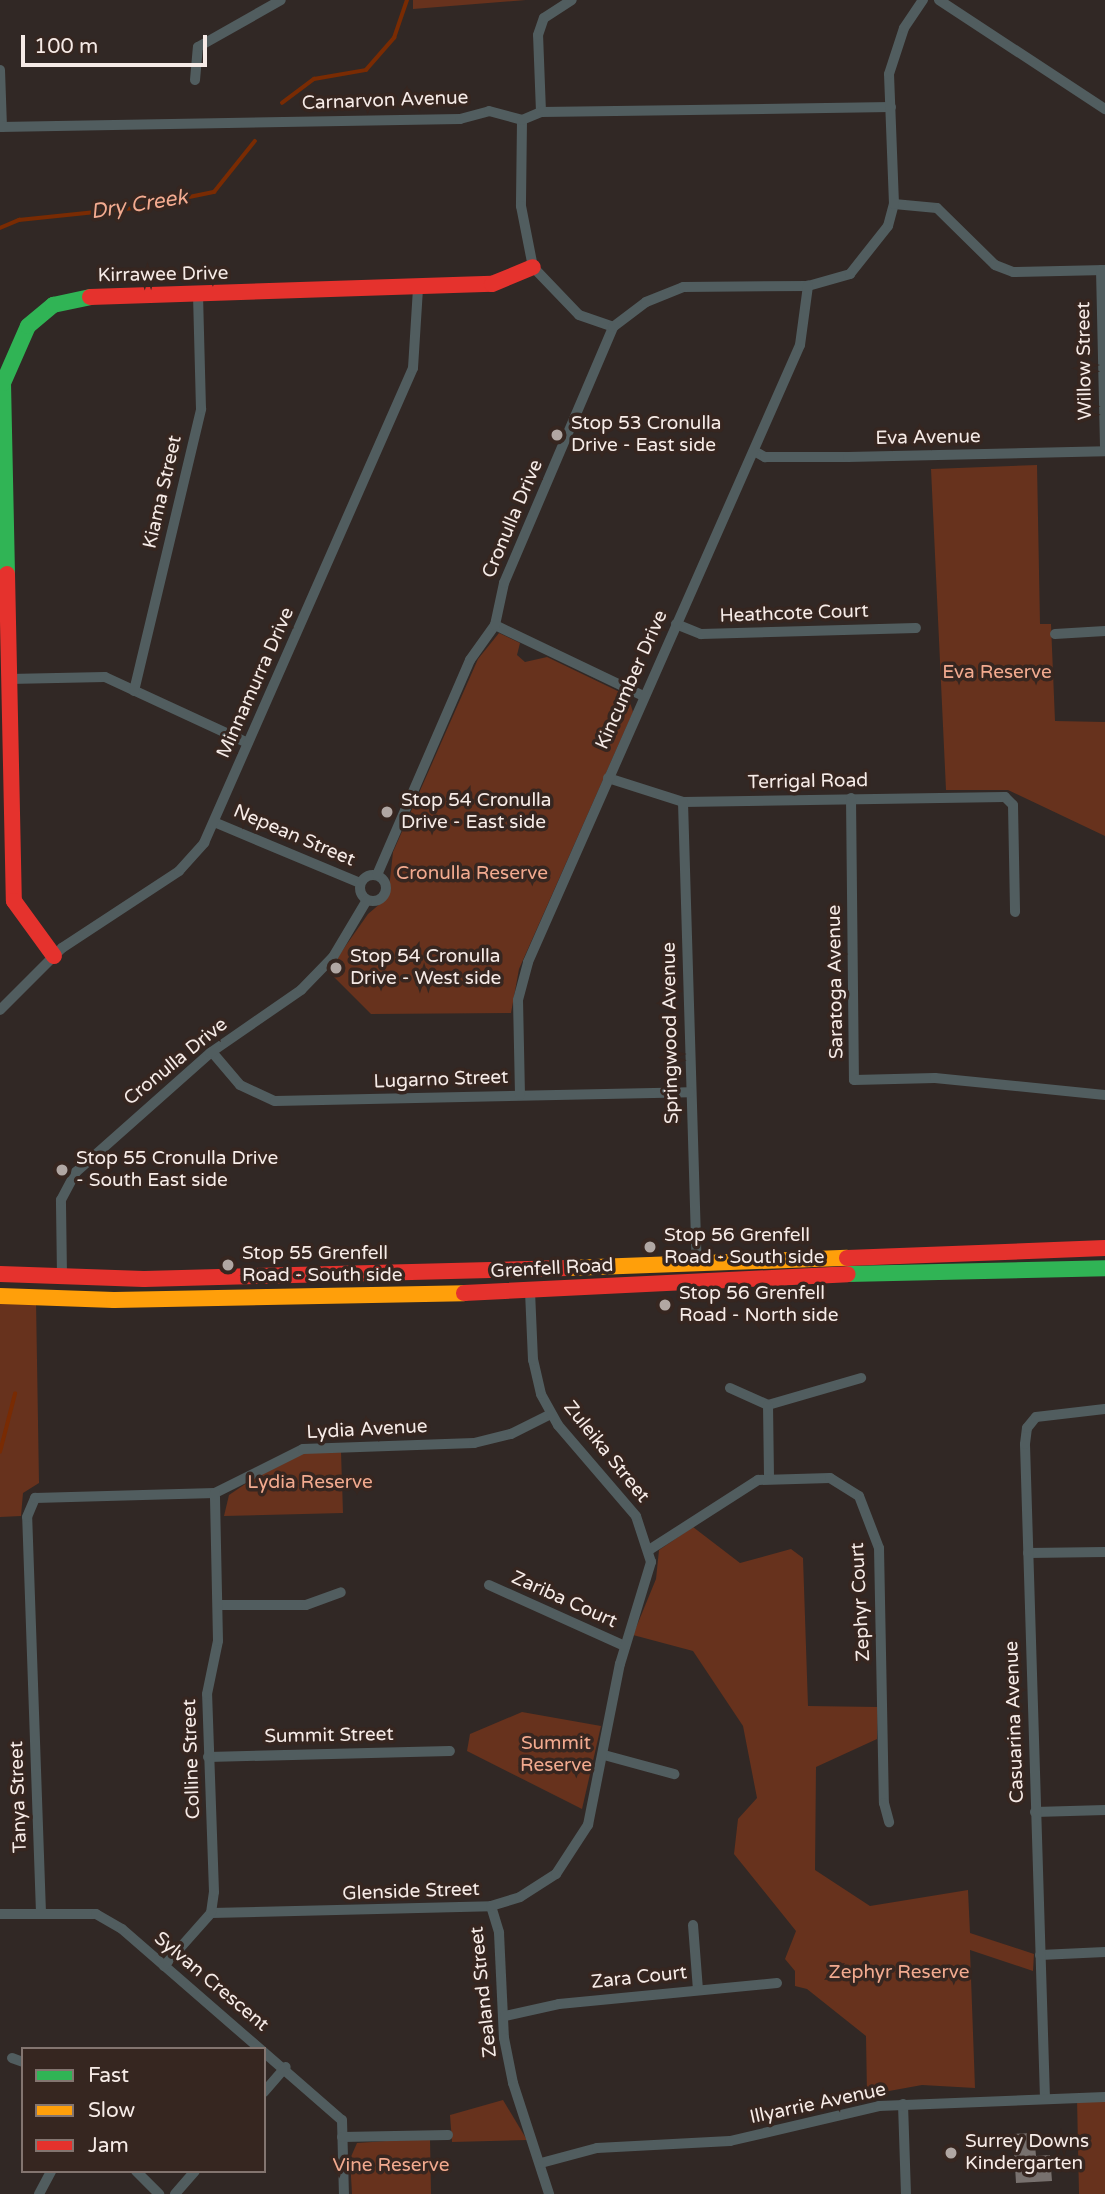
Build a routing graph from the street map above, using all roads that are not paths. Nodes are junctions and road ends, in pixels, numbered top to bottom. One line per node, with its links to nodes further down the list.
1 (281, 0): 6 (street)
2 (572, 0): 9 (street)
3 (923, 0): 7 (street)
4 (939, 0): 8 (street)
5 (0, 70): 11 (street)
6 (195, 79)
7 (891, 107): 9 (street); 12 (street)
8 (1105, 109)
9 (541, 113): 10 (street)
10 (522, 120): 11 (street, Carnarvon Avenue); 13 (street)
11 (1, 127)
12 (894, 204): 14 (street); 15 (street, Cronulla Drive)
13 (533, 267): 16 (main road, Kirrawee Drive); 18 (street)
14 (1103, 270): 20 (street, Willow Street)
15 (808, 286): 18 (street, Cronulla Drive); 19 (street, Kincumber Drive)
16 (418, 288): 17 (main road, Kirrawee Drive); 30 (street, Minnamurra Drive)
17 (198, 297): 21 (main road, Kirrawee Drive); 28 (street, Kiama Street)
18 (613, 327): 23 (street, Cronulla Drive)
19 (754, 451): 20 (street, Eva Avenue); 22 (street, Kincumber Drive)
20 (1105, 451)
21 (2, 479): 27 (main road, Kirrawee Drive)
22 (676, 624): 24 (street, Heathcote Court); 29 (street, Kincumber Drive)
23 (495, 625): 29 (street); 35 (street, Cronulla Drive)
24 (916, 628)
25 (1105, 631): 26 (street)
26 (1055, 634)
27 (9, 679): 28 (street); 39 (main road, Kirrawee Drive)
28 (134, 691): 30 (street)
29 (643, 696): 31 (street, Kincumber Drive)
30 (248, 743): 34 (street, Minnamurra Drive)
31 (608, 778): 33 (street, Terrigal Road); 43 (street, Kincumber Drive)
32 (851, 798): 33 (street, Terrigal Road); 38 (street, Terrigal Road); 44 (street, Saratoga Avenue)
33 (683, 802): 42 (street, Springwood Avenue)
34 (214, 822): 36 (street, Nepean Street); 39 (street, Minnamurra Drive)
35 (377, 875): 36 (street); 37 (street, Cronulla Drive)
36 (360, 883): 37 (street)
37 (367, 900): 41 (street, Cronulla Drive)
38 (1015, 912)
39 (54, 956): 40 (street, Minnamurra Drive)
40 (0, 1010)
41 (212, 1052): 43 (street, Lugarno Street); 50 (street, Cronulla Drive)
42 (690, 1092): 43 (street, Lugarno Street); 46 (street, Springwood Avenue)
43 (520, 1095)
44 (1105, 1095)
45 (1105, 1248): 46 (main road, Grenfell Road)
46 (697, 1262): 48 (main road, Grenfell Road)
47 (1105, 1268): 51 (main road, Grenfell Road)
48 (530, 1271): 50 (main road, Grenfell Road); 51 (main road)
49 (0, 1274): 50 (main road, Grenfell Road)
50 (62, 1276): 53 (main road)
51 (530, 1292): 53 (main road, Grenfell Road); 58 (street, Zuleika Street)
52 (0, 1296): 53 (main road, Grenfell Road)
53 (63, 1298)
54 (860, 1378): 56 (street)
55 (730, 1388): 56 (street)
56 (768, 1405): 59 (street)
57 (1105, 1409): 64 (street, Casuarina Avenue)
58 (551, 1414): 60 (street, Lydia Avenue); 62 (street, Zuleika Street)
59 (769, 1479): 62 (street, Zephyr Court); 75 (street, Zephyr Court)
60 (215, 1493): 61 (street, Lydia Avenue); 67 (street, Colline Street)
61 (29, 1512): 77 (street, Tanya Street)
62 (649, 1550): 68 (street, Glenside Street)
63 (1105, 1552): 64 (street)
64 (1028, 1553): 74 (street, Casuarina Avenue)
65 (489, 1585): 68 (street, Zariba Court)
66 (341, 1592): 67 (street)
67 (219, 1605): 71 (street, Colline Street)
68 (625, 1646): 70 (street, Glenside Street)
69 (450, 1751): 71 (street, Summit Street)
70 (604, 1755): 72 (street); 76 (street, Glenside Street)
71 (208, 1756): 78 (street, Colline Street)
72 (674, 1774)
73 (1105, 1810): 74 (street)
74 (1035, 1812): 82 (street, Casuarina Avenue)
75 (889, 1822)
76 (491, 1906): 78 (street, Glenside Street); 86 (street, Zealand Street)
77 (41, 1913): 79 (street, Sylvan Crescent); 83 (street, Sylvan Crescent)
78 (211, 1913): 83 (street)
79 (0, 1914)
80 (693, 1926): 85 (street)
81 (1105, 1952): 82 (street)
82 (1040, 1955): 92 (street, Casuarina Avenue)
83 (164, 1966): 87 (street, Sylvan Crescent)
84 (777, 1983): 85 (street, Zara Court)
85 (698, 1990): 86 (street, Zara Court)
86 (505, 2016): 96 (street, Zealand Street)
87 (262, 2047)
88 (266, 2050): 89 (street, Sylvan Crescent)
89 (286, 2067): 90 (street); 95 (street, Sylvan Crescent)
90 (266, 2090)
91 (1105, 2097): 92 (street, Illyarrie Avenue)
92 (1045, 2099): 93 (street, Illyarrie Avenue)
93 (903, 2105): 96 (street, Illyarrie Avenue); 105 (street)
94 (448, 2134): 95 (street)
95 (342, 2137): 103 (street)
96 (541, 2163): 104 (street, Zealand Street)
97 (50, 2173): 100 (street)
98 (138, 2173): 101 (street)
99 (193, 2173): 102 (street)
100 (39, 2194)
101 (159, 2194)
102 (175, 2194)
103 (344, 2194)
104 (550, 2194)
105 (906, 2194)

